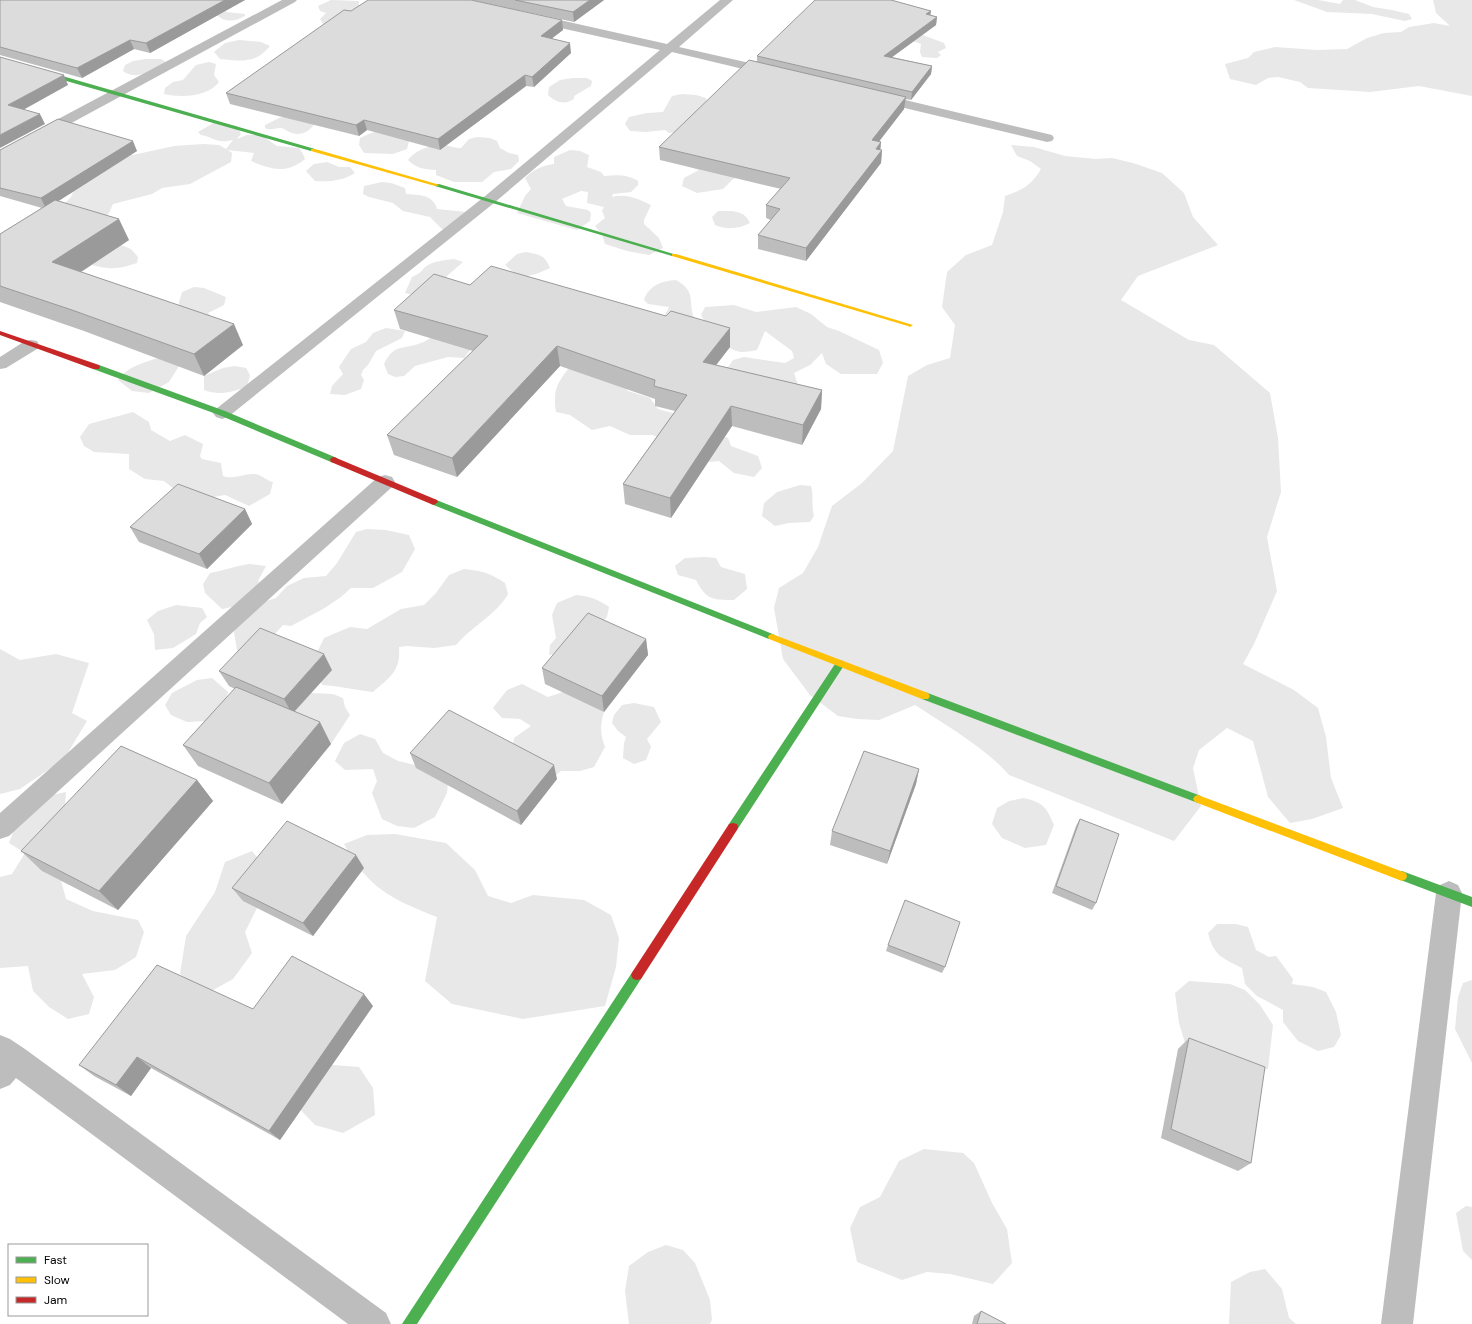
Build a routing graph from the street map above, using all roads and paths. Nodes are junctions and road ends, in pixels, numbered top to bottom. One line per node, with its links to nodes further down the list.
1 (291, 0): 7 (street)
2 (727, 0): 4 (street)
3 (524, 16): 4 (street)
4 (669, 48): 6 (street); 11 (street)
5 (0, 60): 7 (street)
6 (785, 75)
7 (116, 94): 10 (street); 11 (street)
8 (862, 94): 9 (street)
9 (1048, 138)
10 (0, 156)
11 (489, 200): 12 (street); 16 (street)
12 (910, 325)
13 (0, 333): 14 (street)
14 (31, 345): 15 (street); 16 (street)
15 (0, 364)
16 (222, 414): 17 (street)
17 (385, 482): 18 (street); 19 (street)
18 (840, 664): 20 (street); 23 (street)
19 (0, 828)
20 (1460, 898): 24 (street)
21 (5, 1061): 22 (street)
22 (374, 1324)
23 (409, 1324)
24 (1397, 1324)

